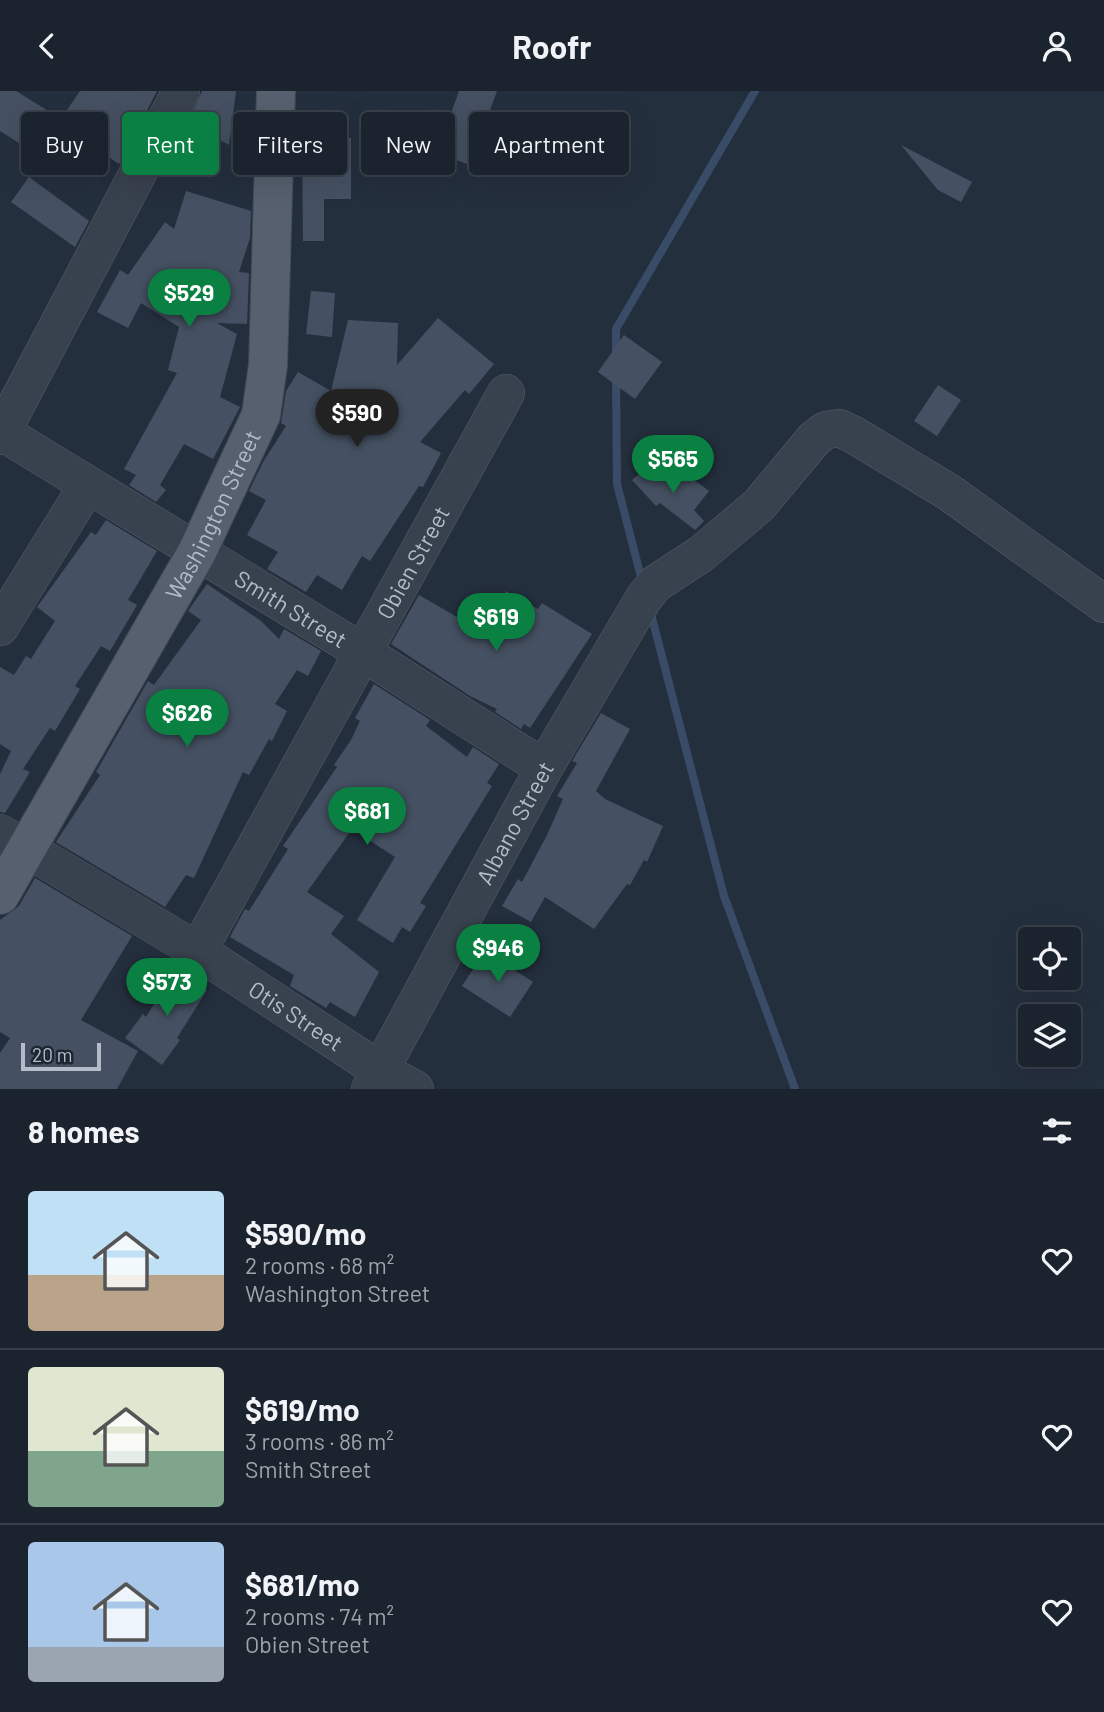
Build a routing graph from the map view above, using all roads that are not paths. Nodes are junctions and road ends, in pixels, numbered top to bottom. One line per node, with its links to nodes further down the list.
1 (181, 91): 4 (street)
2 (276, 91): 6 (main road, Washington Street)
3 (506, 393): 9 (street, Obien Street)
4 (1, 433): 5 (street, Smith Street)
5 (87, 487): 6 (street, Smith Street); 8 (street)
6 (197, 552): 9 (street, Smith Street); 11 (main road, Washington Street)
7 (1104, 604): 10 (street, Albano Street)
8 (0, 627)
9 (364, 653): 10 (street, Smith Street); 13 (street, Obien Street)
10 (544, 768): 14 (street, Albano Street)
11 (13, 841): 12 (main road, Washington Street); 13 (street, Otis Street)
12 (0, 895)
13 (198, 951): 14 (street, Otis Street)
14 (376, 1080): 15 (street, Otis Street)
15 (415, 1089)

